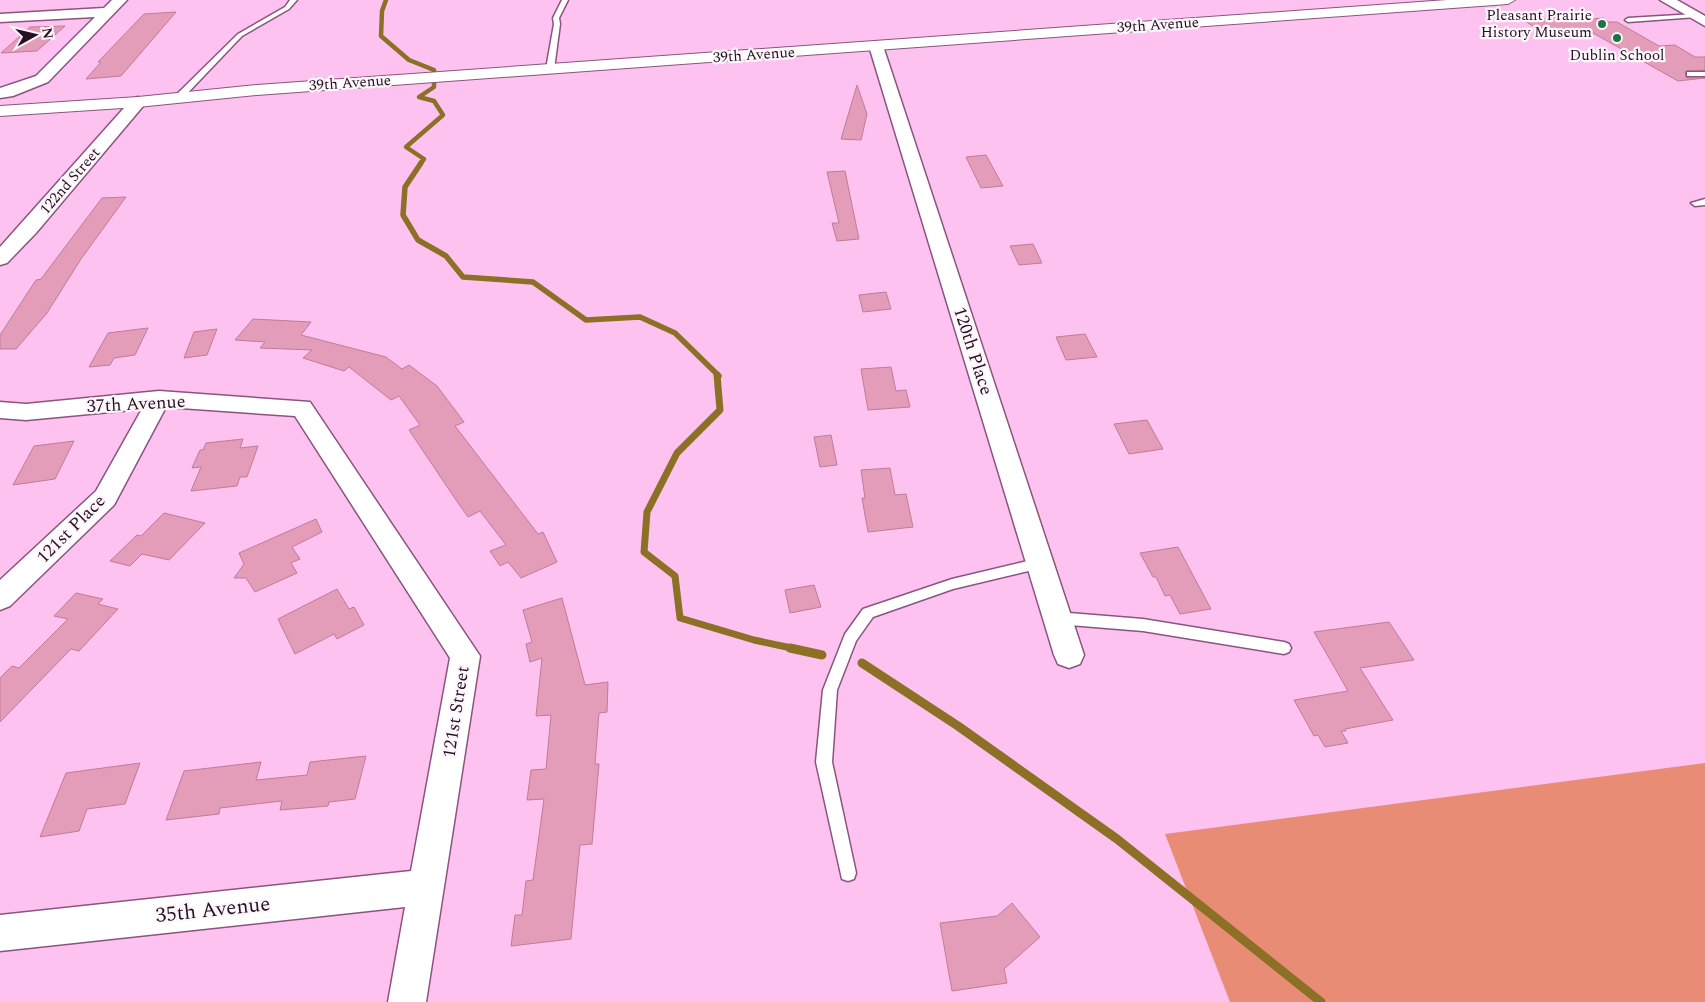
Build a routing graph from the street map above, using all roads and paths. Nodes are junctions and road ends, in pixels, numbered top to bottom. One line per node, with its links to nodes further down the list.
1 (120, 0): 6 (street)
2 (294, 0): 15 (lane)
3 (565, 0): 11 (lane)
4 (1508, 0): 10 (main road, 39th Avenue)
5 (1667, 0): 8 (street)
6 (107, 12): 7 (street); 14 (street)
7 (0, 18)
8 (1700, 19): 9 (lane)
9 (1628, 20)
10 (876, 46): 11 (main road, 39th Avenue); 24 (street, 120th Place)
11 (550, 69): 15 (main road, 39th Avenue)
12 (1690, 74): 13 (lane)
13 (1705, 74)
14 (4, 93)
15 (178, 98): 16 (main road, 39th Avenue)
16 (138, 102): 17 (main road, 39th Avenue); 18 (street, 122nd Street)
17 (0, 112)
18 (29, 229): 19 (street); 20 (street, 122nd Street)
19 (0, 231)
20 (0, 259)
21 (160, 399): 22 (street, 37th Avenue); 23 (street, 37th Avenue); 25 (street, 121st Place)
22 (302, 408): 30 (street, 121st Street)
23 (0, 410)
24 (1040, 563): 26 (street, 120th Place); 29 (lane)
25 (0, 598)
26 (1057, 618): 27 (lane); 28 (street, 120th Place)
27 (1284, 648)
28 (1070, 655)
29 (848, 873)
30 (427, 887): 31 (street, 35th Avenue); 32 (street, 121st Street)
31 (0, 933)
32 (406, 1002)

